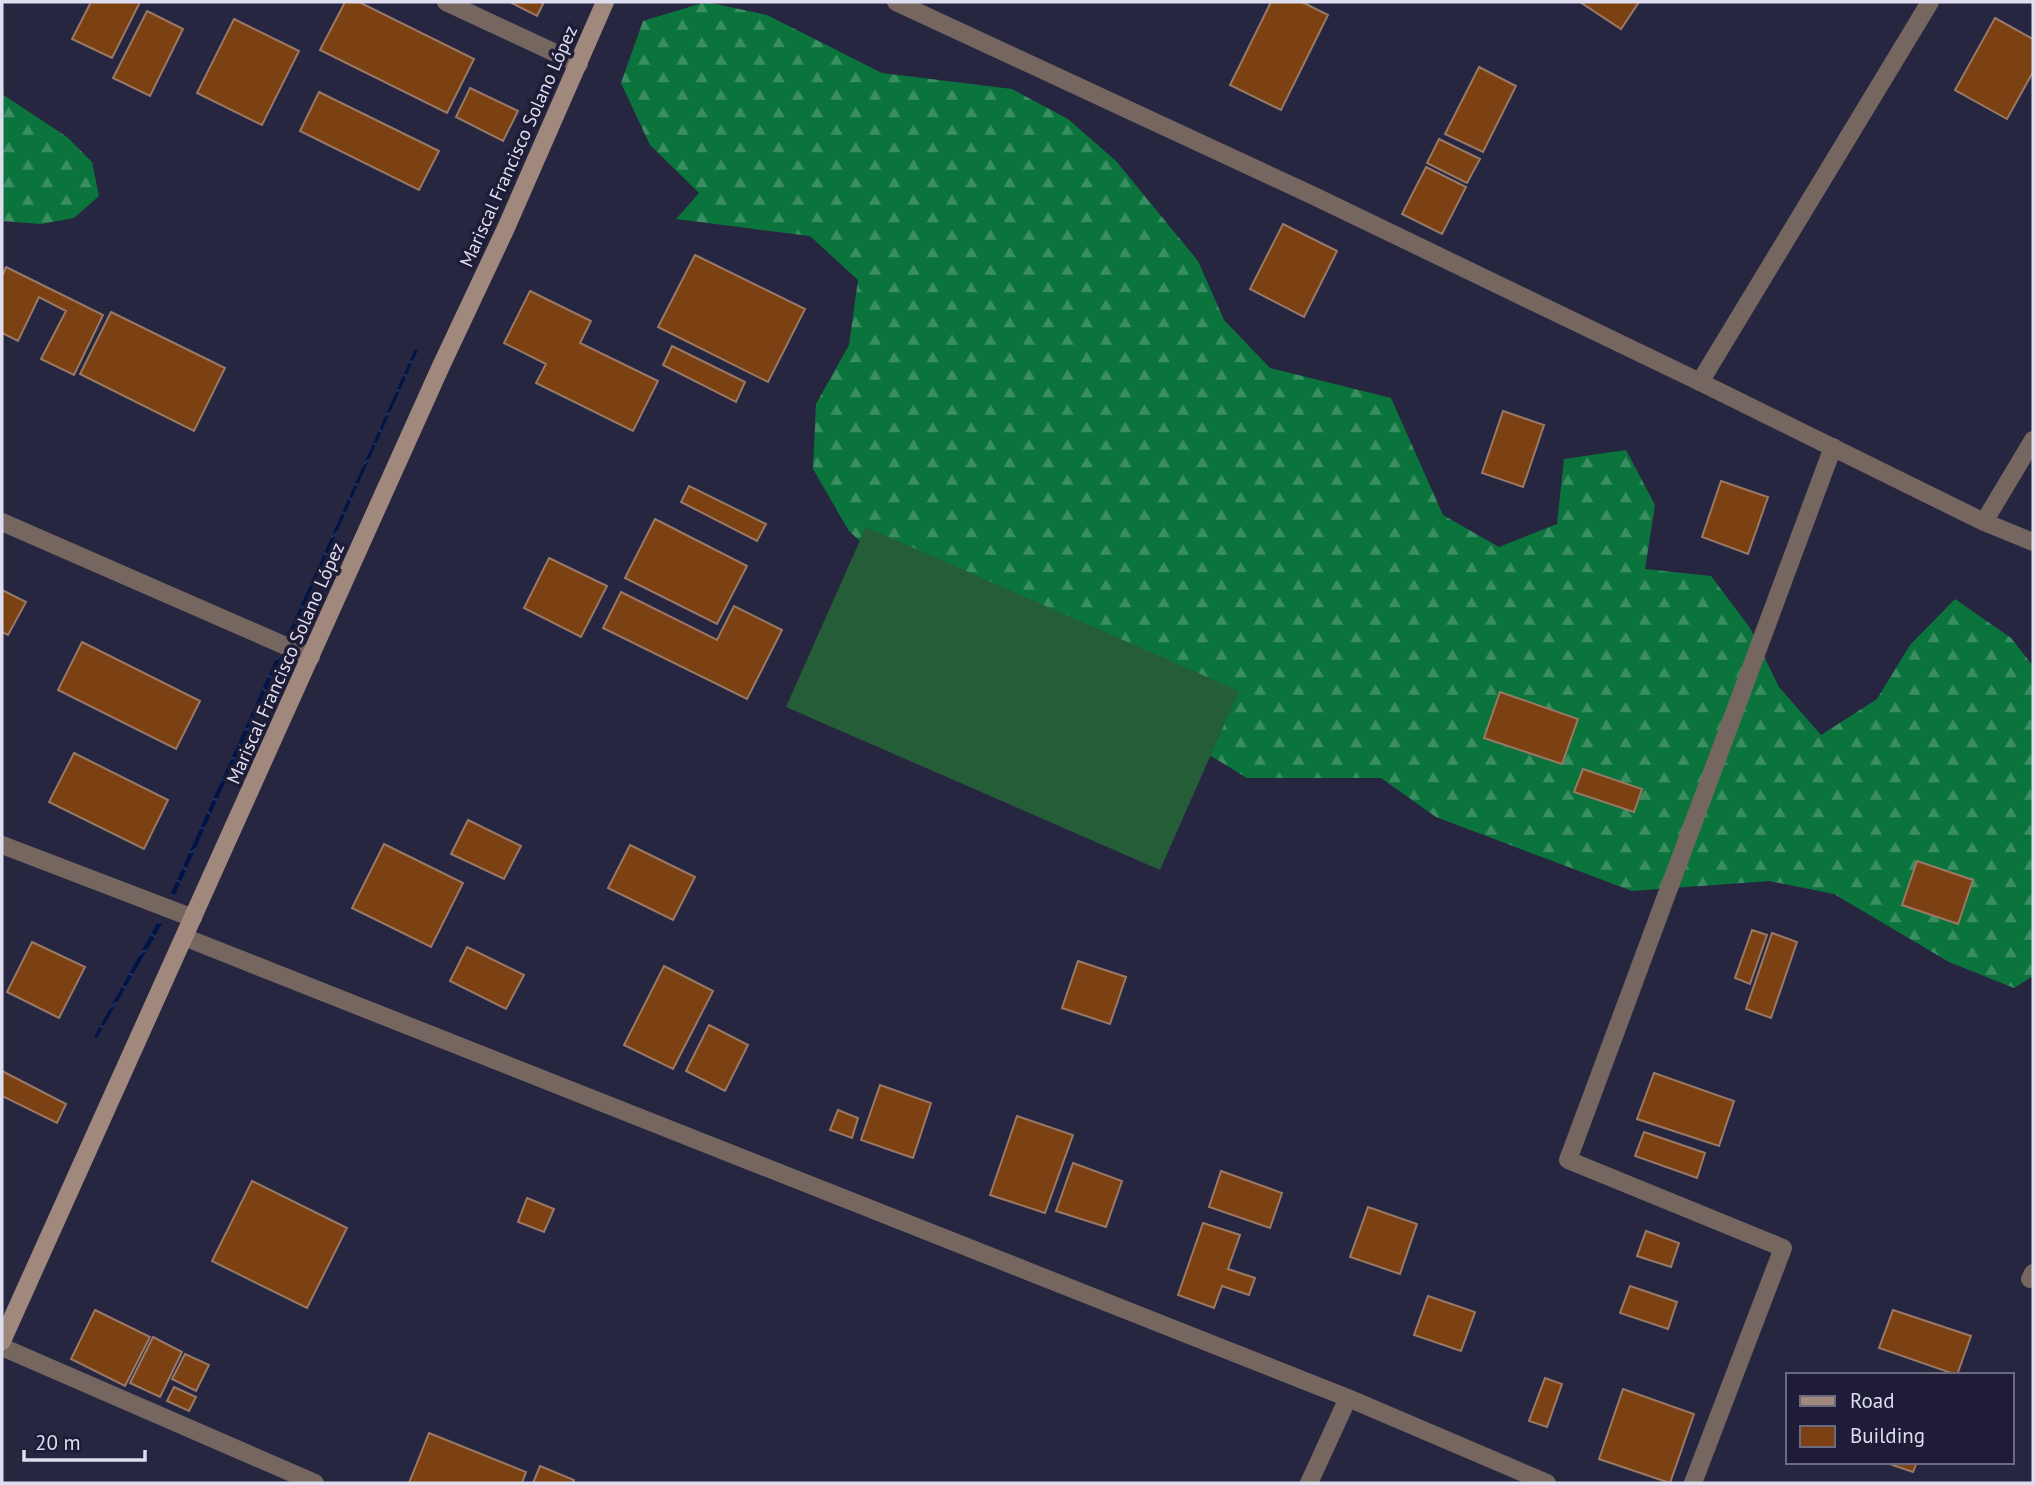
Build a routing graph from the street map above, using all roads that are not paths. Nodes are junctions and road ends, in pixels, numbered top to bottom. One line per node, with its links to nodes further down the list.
1 (446, 2): 5 (street)
2 (605, 2): 5 (main road, Mariscal Francisco Solano López)
3 (895, 2): 6 (street)
4 (1930, 2): 6 (street)
5 (579, 64): 12 (main road, Mariscal Francisco Solano López)
6 (1700, 382): 8 (street)
7 (2033, 440): 10 (street)
8 (1833, 447): 10 (street); 22 (street)
9 (2, 522): 12 (street)
10 (1984, 522): 11 (street)
11 (2033, 542)
12 (311, 657): 14 (main road, Mariscal Francisco Solano López)
13 (2, 845): 14 (street)
14 (193, 918): 15 (main road, Mariscal Francisco Solano López)
15 (184, 937): 16 (main road, Mariscal Francisco Solano López); 18 (street)
16 (2, 1340)
17 (2, 1347): 19 (street)
18 (1348, 1398): 20 (street); 21 (street)
19 (315, 1483)
20 (1309, 1483)
21 (1547, 1483)
22 (1693, 1483)

